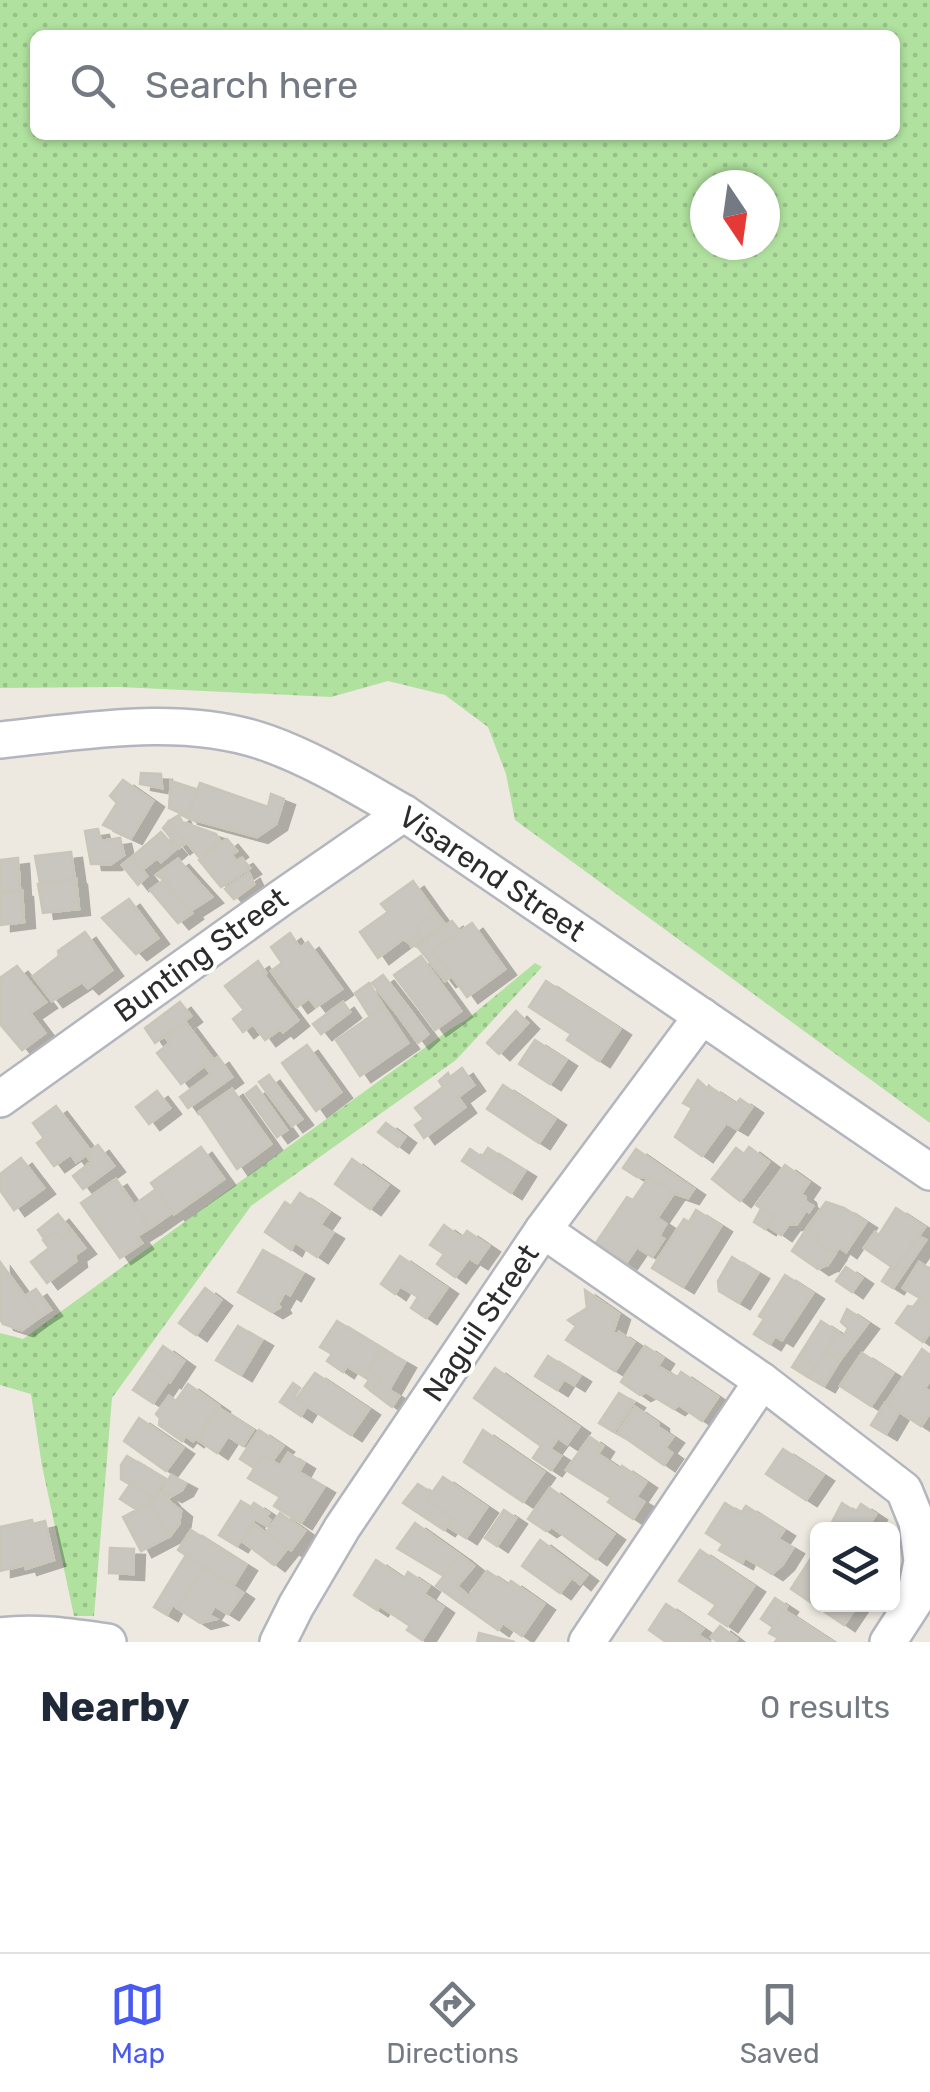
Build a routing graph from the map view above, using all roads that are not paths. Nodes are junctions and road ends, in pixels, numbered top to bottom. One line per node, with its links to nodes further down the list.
1 (0, 740): 2 (street, Visarend Street)
2 (404, 813): 3 (street, Visarend Street); 4 (street, Bunting Street)
3 (702, 1016): 5 (street, Visarend Street); 6 (street, Naguil Street)
4 (0, 1099)
5 (930, 1172)
6 (544, 1230): 7 (street); 10 (street, Naguil Street)
7 (762, 1381): 11 (street); 12 (street)
8 (0, 1636): 9 (street)
9 (108, 1642)
10 (278, 1642)
11 (588, 1642)
12 (888, 1642)

